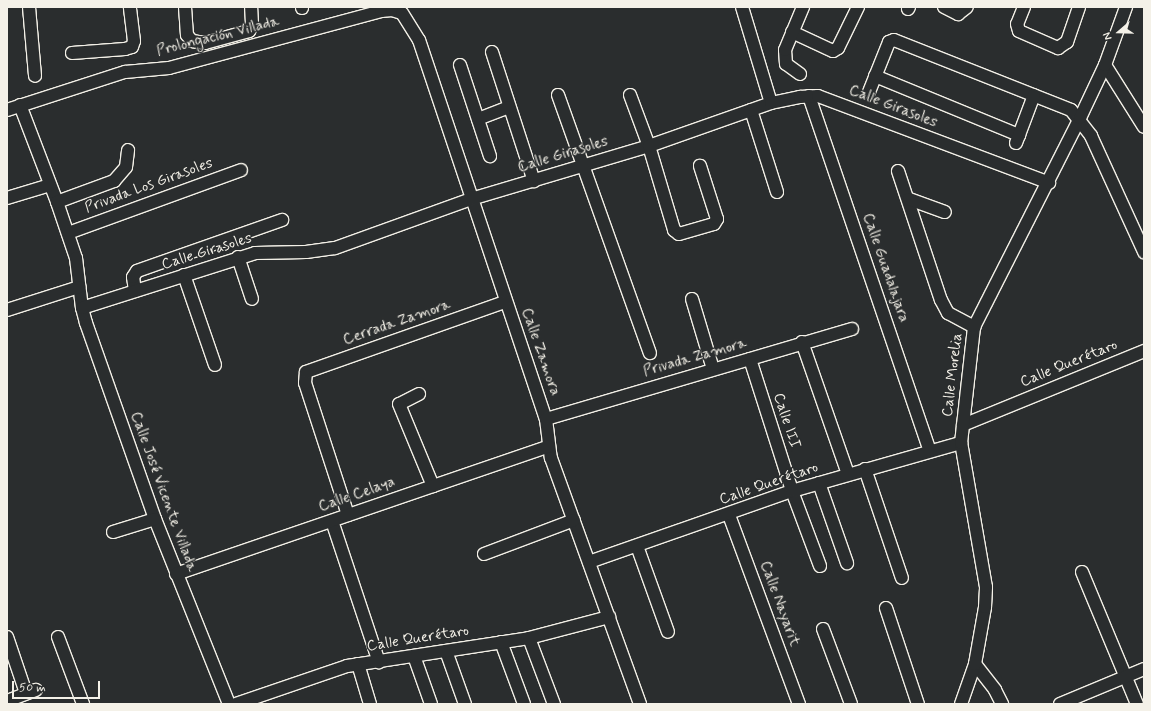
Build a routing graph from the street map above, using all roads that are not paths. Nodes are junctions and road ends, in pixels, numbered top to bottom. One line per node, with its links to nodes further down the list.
1 (29, 7): 20 (street)
2 (130, 7): 16 (street)
3 (185, 7): 4 (street)
4 (251, 7)
5 (742, 7): 27 (street)
6 (803, 7): 14 (street)
7 (858, 7): 14 (street)
8 (944, 7): 9 (street)
9 (967, 7)
10 (1024, 7): 11 (street)
11 (1079, 7)
12 (1126, 7): 18 (street, Calle Morelia)
13 (402, 14): 28 (street, Prolongación Villada); 47 (street, Calle Zamora)
14 (792, 32): 19 (street)
15 (492, 52): 29 (street)
16 (72, 53)
17 (460, 65): 33 (street)
18 (1105, 65): 32 (street, Calle Morelia); 34 (street)
19 (800, 74)
20 (34, 76)
21 (875, 76): 22 (street); 25 (street); 25 (street)
22 (869, 92)
23 (558, 95): 38 (street)
24 (630, 95): 35 (street)
25 (1034, 95): 32 (street)
26 (809, 96): 27 (street, Calle Girasoles); 43 (street, Calle Girasoles); 76 (street, Calle Guadalajara)
27 (771, 103): 31 (street, Calle Girasoles)
28 (20, 105): 30 (street, Prolongación Villada); 44 (street)
29 (509, 107): 33 (street); 42 (street)
30 (7, 110)
31 (751, 110): 35 (street, Calle Girasoles); 45 (street)
32 (1080, 118): 43 (street, Calle Morelia); 53 (street)
33 (478, 119): 37 (street)
34 (1144, 127)
35 (649, 146): 38 (street, Calle Girasoles); 39 (street)
36 (128, 150): 49 (street)
37 (490, 156)
38 (583, 166): 42 (street, Calle Girasoles); 67 (street)
39 (700, 166)
40 (241, 170): 52 (street, Privada Los Girasoles)
41 (898, 171): 48 (street)
42 (534, 181): 47 (street, Calle Girasoles)
43 (1049, 183): 63 (street, Calle Morelia)
44 (50, 186): 46 (street); 49 (street)
45 (777, 192)
46 (7, 198)
47 (471, 198): 54 (street, Calle Girasoles); 60 (street, Calle Zamora)
48 (909, 200): 50 (street); 63 (street)
49 (57, 202): 52 (street)
50 (945, 212)
51 (282, 220): 57 (street)
52 (68, 233): 56 (street)
53 (1144, 252)
54 (238, 258): 55 (street, Calle Girasoles); 58 (street)
55 (184, 275): 57 (street, Calle Girasoles); 69 (street)
56 (79, 287): 61 (street, Calle José Vicente Villada); 62 (street)
57 (135, 291): 61 (street, Calle Girasoles)
58 (252, 299)
59 (692, 299): 70 (street)
60 (505, 302): 72 (street, Calle Zamora); 82 (street, Cerrada Zamora)
61 (82, 308): 84 (street, Calle José Vicente Villada)
62 (7, 310)
63 (974, 327): 73 (street, Calle Morelia)
64 (852, 329): 65 (street, Privada Zamora)
65 (802, 342): 68 (street, Privada Zamora); 78 (street)
66 (1144, 350): 73 (street, Calle Querétaro)
67 (650, 353)
68 (750, 360): 70 (street, Privada Zamora); 81 (street, Calle III)
69 (215, 365)
70 (713, 369): 72 (street, Privada Zamora)
71 (419, 394): 80 (street)
72 (546, 419): 75 (street, Calle Zamora)
73 (963, 425): 74 (street, Calle Morelia)
74 (961, 443): 76 (street, Calle Querétaro); 108 (street, Calle Morelia)
75 (548, 446): 80 (street, Calle Celaya); 85 (street, Calle Zamora)
76 (930, 451): 77 (street, Calle Querétaro)
77 (865, 469): 78 (street, Calle Querétaro); 95 (street)
78 (848, 474): 79 (street, Calle Querétaro)
79 (819, 483): 81 (street, Calle Querétaro); 91 (street)
80 (433, 486): 82 (street, Calle Celaya)
81 (792, 491): 83 (street, Calle Querétaro); 92 (street, Calle III)
82 (348, 515): 86 (street, Calle Celaya)
83 (729, 515): 88 (street, Calle Querétaro); 122 (street, Calle Nayarit)
84 (155, 519): 87 (street); 94 (street, Calle José Vicente Villada)
85 (574, 520): 89 (street); 90 (street, Calle Zamora)
86 (332, 521): 94 (street, Calle Celaya); 106 (street)
87 (114, 532)
88 (637, 546): 90 (street, Calle Querétaro); 99 (street)
89 (484, 554)
90 (589, 562): 97 (street, Calle Zamora)
91 (847, 563)
92 (820, 566)
93 (1082, 572): 110 (street)
94 (176, 574): 114 (street, Calle José Vicente Villada)
95 (902, 578)
96 (886, 608): 124 (street)
97 (609, 617): 102 (street, Calle Querétaro); 121 (street, Calle Zamora)
98 (823, 629): 123 (street)
99 (668, 632)
100 (7, 637): 111 (street)
101 (58, 637): 113 (street)
102 (529, 638): 103 (street, Calle Querétaro); 120 (street)
103 (501, 642): 104 (street, Calle Querétaro); 119 (street)
104 (446, 651): 105 (street, Calle Querétaro); 118 (street)
105 (414, 656): 106 (street, Calle Querétaro); 117 (street)
106 (378, 662): 107 (street, Calle Querétaro)
107 (358, 664): 115 (street, Calle Querétaro); 116 (street)
108 (975, 664): 125 (street, Calle Morelia); 126 (street)
109 (1144, 669): 110 (street)
110 (1126, 676): 112 (street); 128 (street)
111 (7, 701)
112 (1072, 702): 127 (street)
113 (83, 704)
114 (229, 704)
115 (236, 704)
116 (370, 704)
117 (431, 704)
118 (465, 704)
119 (524, 704)
120 (554, 704)
121 (640, 704)
122 (799, 704)
123 (851, 704)
124 (918, 704)
125 (961, 704)
126 (1002, 704)
127 (1060, 704)
128 (1137, 704)

